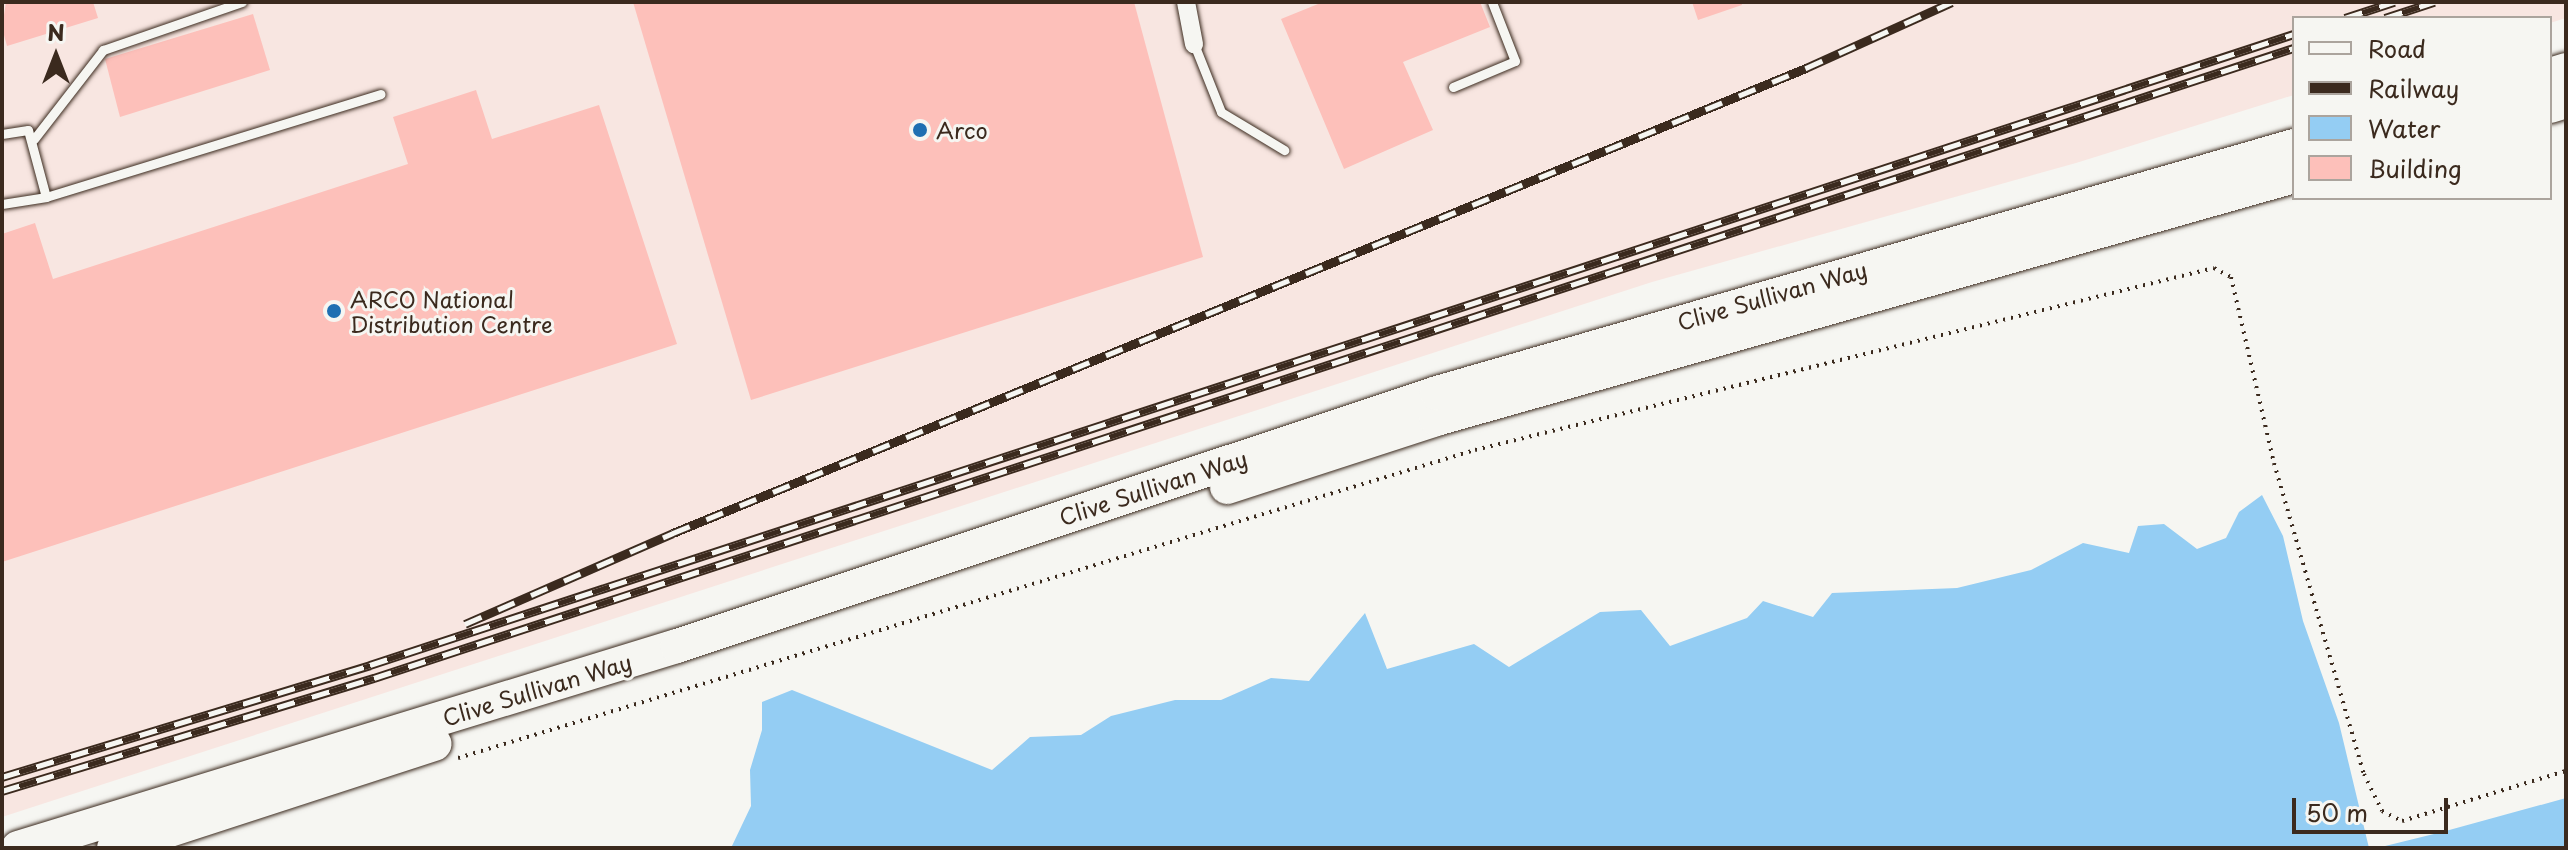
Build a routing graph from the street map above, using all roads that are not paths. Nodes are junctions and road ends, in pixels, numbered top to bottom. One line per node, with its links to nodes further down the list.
1 (242, 2): 8 (lane)
2 (1186, 2): 4 (street)
3 (1492, 2): 5 (lane)
4 (1194, 44): 10 (lane)
5 (1453, 87)
6 (380, 94): 12 (lane)
7 (2, 134): 8 (lane)
8 (34, 139): 12 (lane)
9 (2292, 147): 14 (highway, Clive Sullivan Way)
10 (1284, 150)
11 (2292, 177): 15 (highway, Clive Sullivan Way)
12 (46, 197): 13 (lane)
13 (2, 204)
14 (18, 848)
15 (114, 848)

